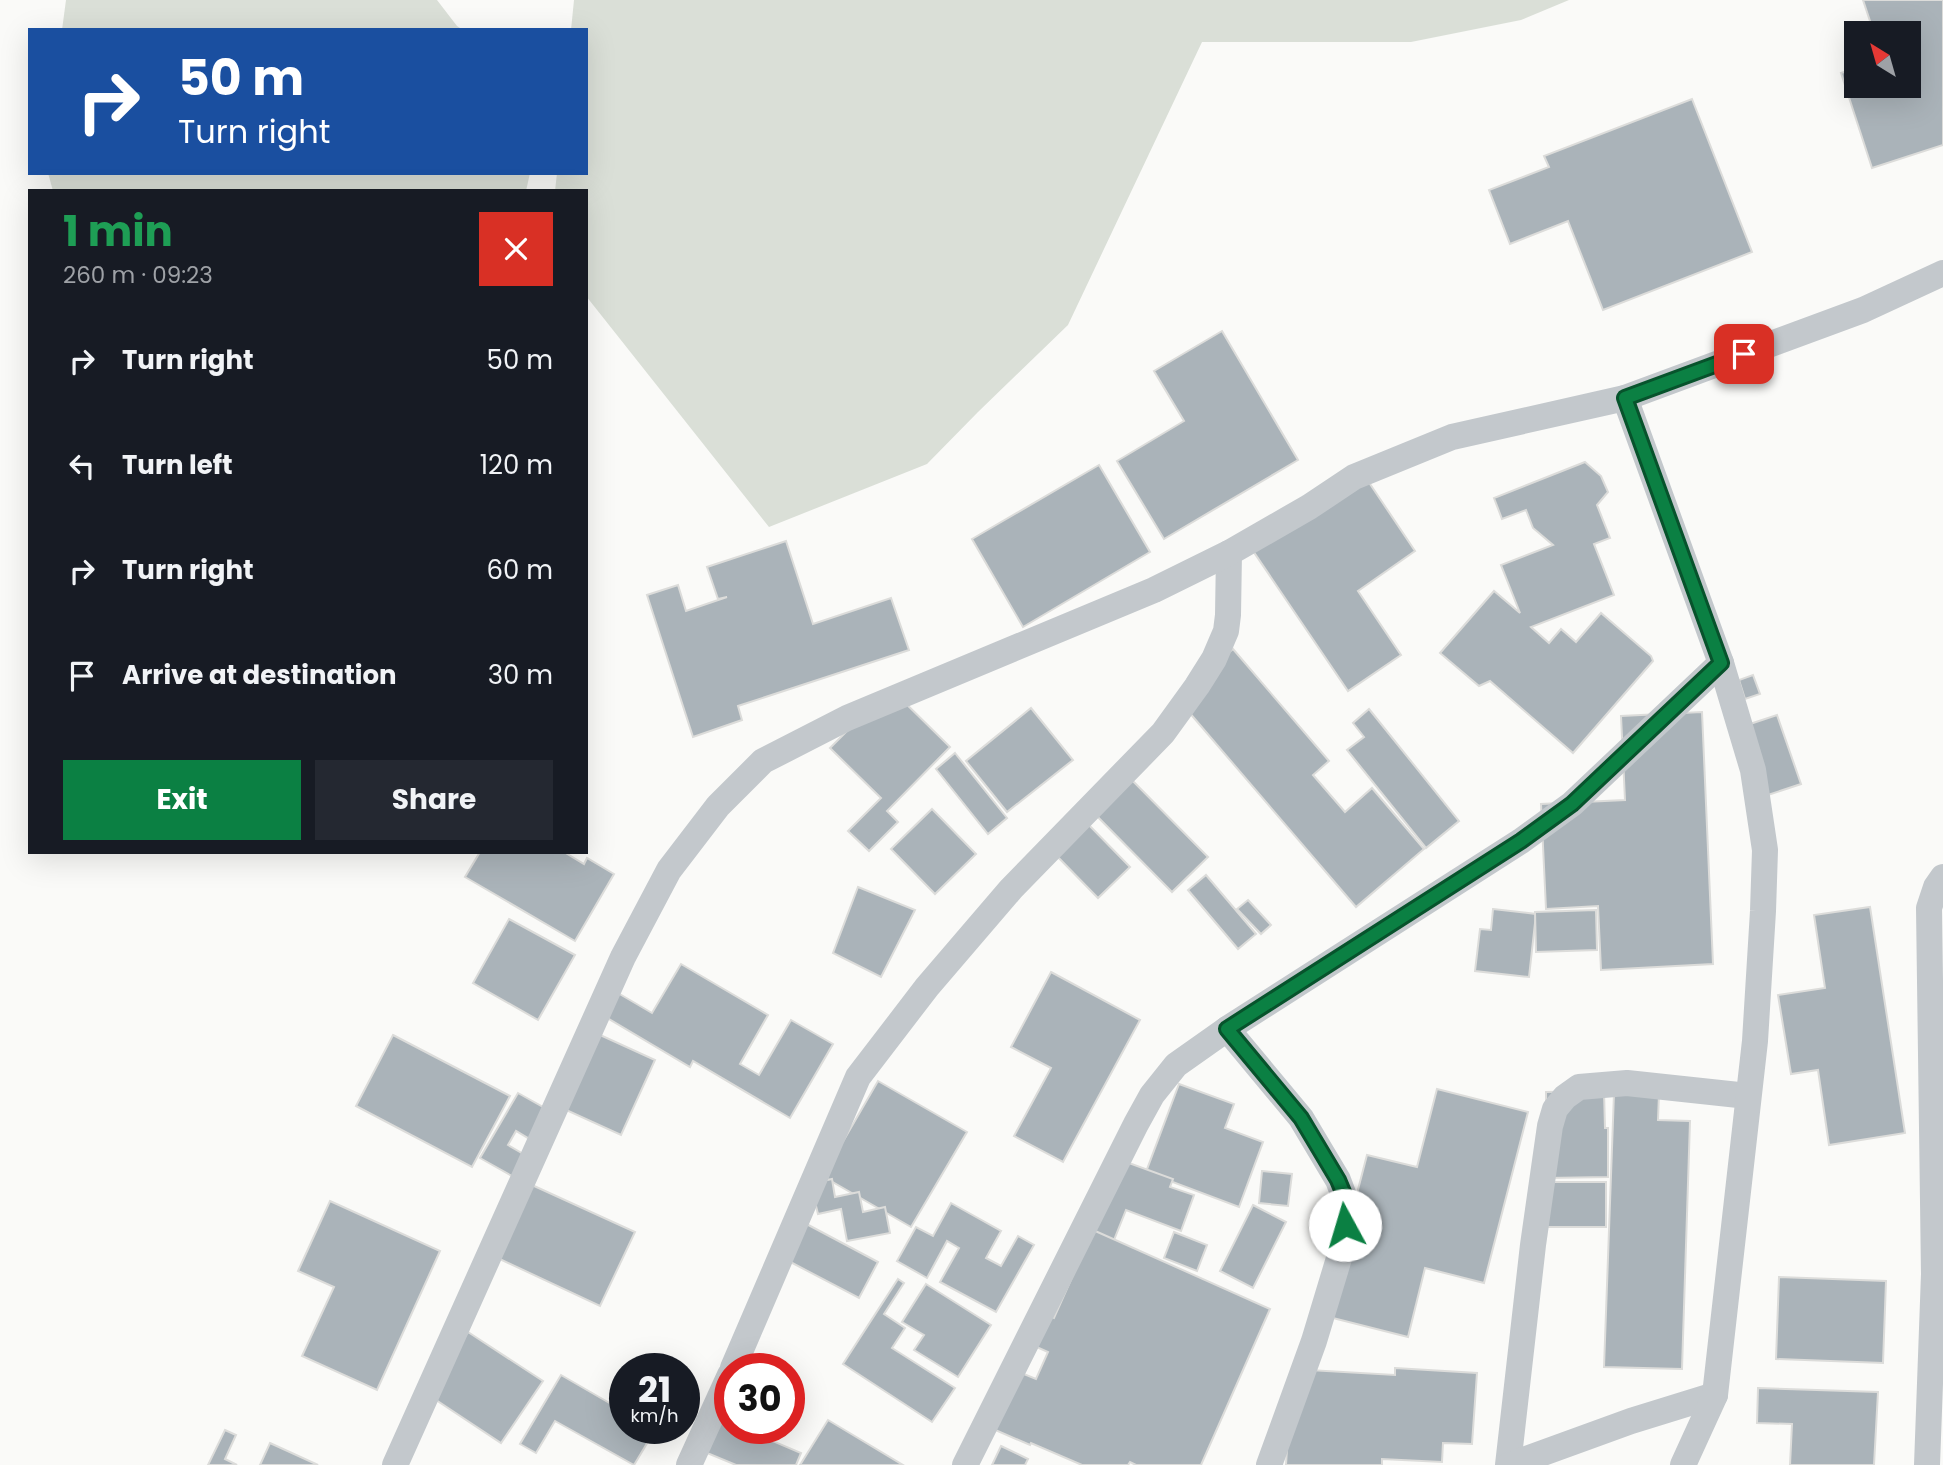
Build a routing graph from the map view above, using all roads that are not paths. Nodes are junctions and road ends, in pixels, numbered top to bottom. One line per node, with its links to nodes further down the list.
1 (1943, 273): 2 (street)
2 (1625, 398): 3 (street); 4 (street)
3 (1229, 553): 8 (street); 11 (street)
4 (1721, 663): 6 (street); 7 (street)
5 (1943, 877): 17 (street)
6 (1227, 1029): 13 (street); 14 (street)
7 (1748, 1096): 9 (street); 15 (street)
8 (739, 1353)
9 (1715, 1395): 15 (street); 16 (street)
10 (714, 1410): 12 (street)
11 (395, 1465)
12 (689, 1465)
13 (965, 1465)
14 (1269, 1465)
15 (1509, 1465)
16 (1682, 1465)
17 (1927, 1465)

